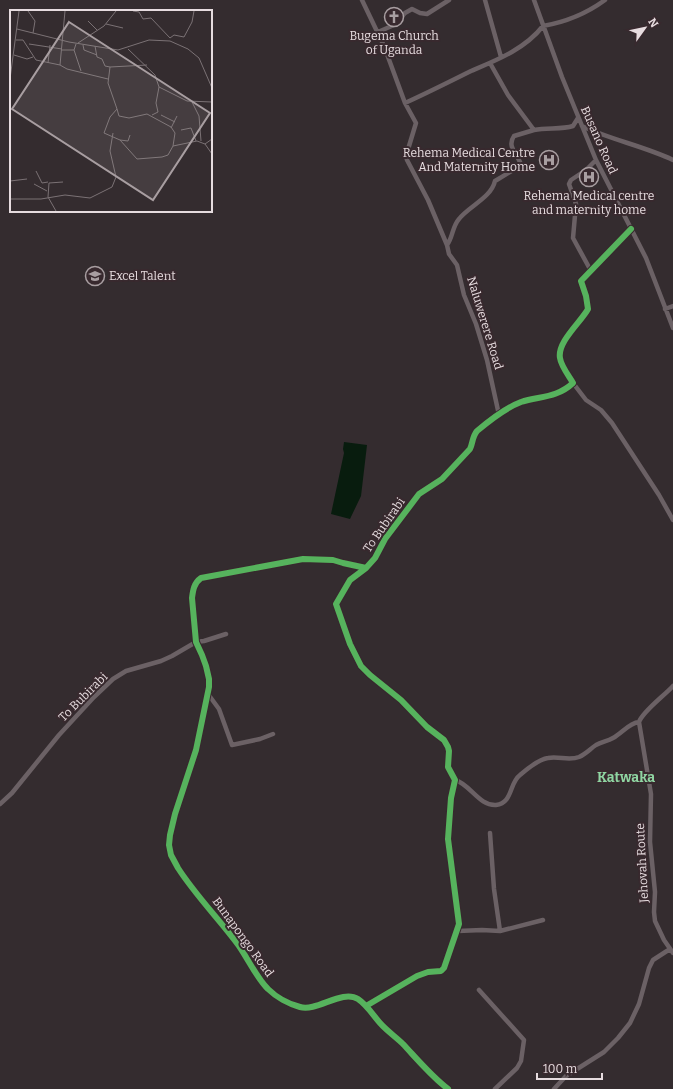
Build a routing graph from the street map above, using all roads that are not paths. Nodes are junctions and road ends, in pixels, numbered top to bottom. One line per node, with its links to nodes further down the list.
1 (362, 0): 7 (street, Naluwerere Road)
2 (449, 0): 7 (street)
3 (485, 0): 8 (street)
4 (534, 0): 6 (street, Busano Road)
5 (605, 0): 6 (street)
6 (543, 26): 8 (street); 11 (street, Busano Road)
7 (378, 32): 10 (street, Naluwerere Road)
8 (501, 57): 9 (street)
9 (490, 63): 10 (street); 13 (street)
10 (405, 103): 17 (street, Naluwerere Road)
11 (578, 118): 12 (street, Busano Road); 13 (street)
12 (582, 126): 14 (street, Busano Road); 15 (street)
13 (534, 130): 17 (street)
14 (596, 160): 16 (street, Busano Road); 18 (street)
15 (673, 160)
16 (631, 229): 18 (street); 20 (street, Busano Road)
17 (447, 245): 23 (street, Naluwerere Road)
18 (591, 271): 22 (street)
19 (673, 306): 20 (street)
20 (665, 310): 21 (street, Busano Road)
21 (673, 328)
22 (573, 383): 23 (street); 24 (street)
23 (499, 415): 25 (street, To Bubirabi)
24 (673, 520)
25 (366, 568): 27 (street, To Bubirabi); 32 (street)
26 (226, 634): 27 (street)
27 (196, 642): 29 (street, Bunapongo Road); 33 (street, To Bubirabi)
28 (673, 686): 30 (street)
29 (208, 694): 31 (street); 40 (street, Bunapongo Road)
30 (639, 722): 32 (street); 38 (street, Jehovah Route)
31 (273, 734)
32 (455, 780): 36 (street)
33 (0, 804)
34 (490, 833): 37 (street)
35 (543, 920): 37 (street)
36 (458, 931): 37 (street); 40 (street)
37 (500, 931)
38 (672, 951): 43 (street)
39 (479, 990): 42 (street)
40 (366, 1006): 41 (street, Bunapongo Road)
41 (448, 1089)
42 (495, 1089)
43 (554, 1089)

